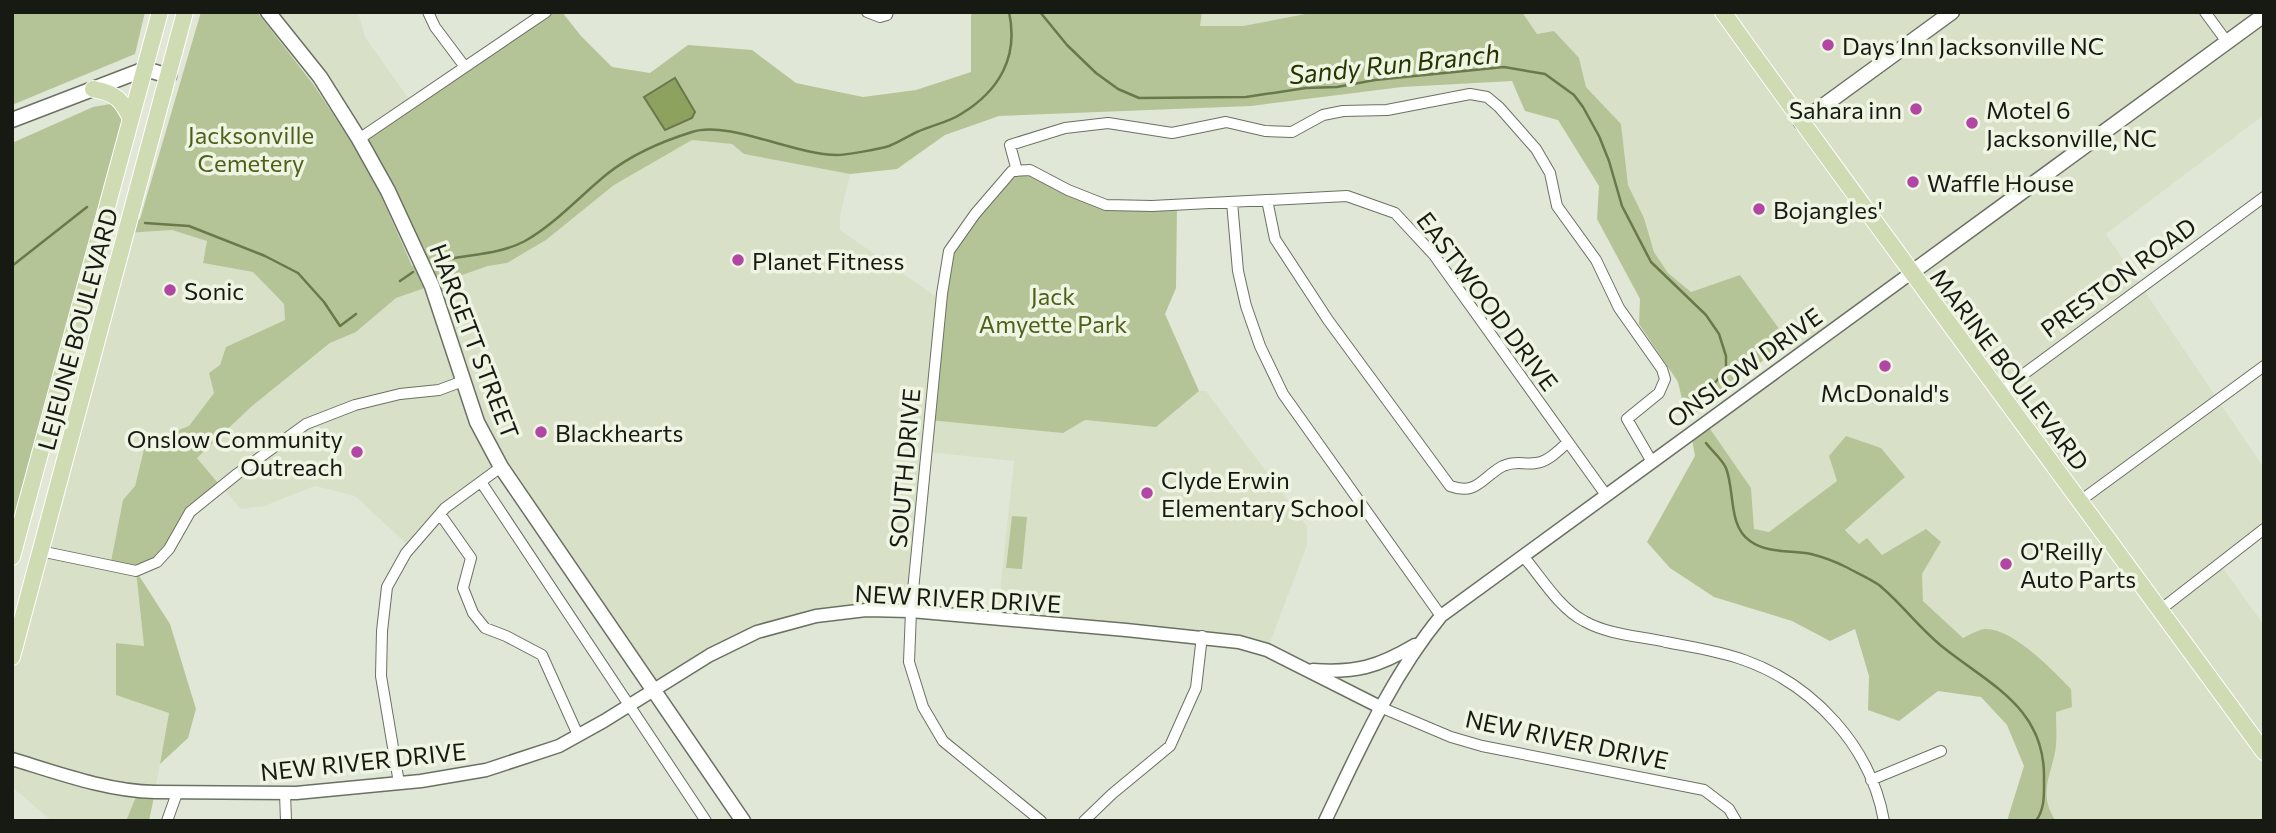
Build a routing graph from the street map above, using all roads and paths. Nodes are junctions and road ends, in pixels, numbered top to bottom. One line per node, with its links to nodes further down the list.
1 (160, 12): 14 (main road, LEJEUNE BOULEVARD)
2 (185, 12): 15 (main road, LEJEUNE BOULEVARD)
3 (268, 12): 20 (main road, HARGETT STREET)
4 (428, 12): 13 (street)
5 (546, 12): 13 (street)
6 (867, 12): 7 (street)
7 (888, 12)
8 (1723, 12): 19 (main road, MARINE BOULEVARD)
9 (1952, 12): 19 (main road)
10 (2205, 12): 12 (street)
11 (2264, 15): 12 (main road, ONSLOW DRIVE)
12 (2227, 42): 25 (main road, ONSLOW DRIVE)
13 (465, 66): 20 (street)
14 (145, 69): 15 (main road); 16 (main road); 17 (main road, LEJEUNE BOULEVARD)
15 (169, 76): 38 (main road, LEJEUNE BOULEVARD)
16 (93, 89): 17 (main road); 18 (main road)
17 (131, 119): 35 (main road, LEJEUNE BOULEVARD)
18 (12, 120)
19 (1801, 122): 25 (main road, MARINE BOULEVARD)
20 (359, 139): 27 (main road, HARGETT STREET)
21 (1015, 171): 24 (street, EASTWOOD DRIVE); 30 (street); 42 (street, SOUTH DRIVE)
22 (2264, 197): 28 (street, PRESTON ROAD)
23 (1267, 200): 24 (street, EASTWOOD DRIVE); 29 (street, EASTWOOD DRIVE); 29 (street)
24 (1232, 202): 43 (street)
25 (1911, 273): 28 (main road, MARINE BOULEVARD); 30 (street, ONSLOW DRIVE)
26 (2264, 366): 34 (street)
27 (463, 381): 31 (main road, HARGETT STREET); 38 (street)
28 (1998, 393): 34 (main road, MARINE BOULEVARD)
29 (1568, 442): 33 (street, EASTWOOD DRIVE)
30 (1652, 462): 33 (street, ONSLOW DRIVE)
31 (501, 467): 32 (street); 48 (main road, HARGETT STREET)
32 (481, 482): 36 (street); 49 (street)
33 (1606, 495): 39 (street, ONSLOW DRIVE)
34 (2080, 501): 41 (main road, MARINE BOULEVARD)
35 (27, 503): 38 (main road); 40 (main road, LEJEUNE BOULEVARD)
36 (440, 514): 51 (street); 56 (street)
37 (2264, 530): 41 (street)
38 (40, 551): 46 (main road, LEJEUNE BOULEVARD)
39 (1523, 556): 43 (street, ONSLOW DRIVE); 55 (street)
40 (12, 557)
41 (2160, 610): 53 (main road, MARINE BOULEVARD)
42 (911, 611): 44 (street, NEW RIVER DRIVE); 48 (street, NEW RIVER DRIVE); 63 (street, SOUTH DRIVE)
43 (1441, 616): 45 (street, ONSLOW DRIVE)
44 (1202, 636): 47 (street, NEW RIVER DRIVE); 64 (street)
45 (1418, 643): 47 (street); 50 (street, ONSLOW DRIVE)
46 (12, 657)
47 (1305, 669): 50 (street, NEW RIVER DRIVE)
48 (654, 688): 49 (street, NEW RIVER DRIVE); 62 (main road, HARGETT STREET)
49 (629, 705): 51 (street, NEW RIVER DRIVE); 61 (street)
50 (1380, 707): 65 (street, ONSLOW DRIVE); 66 (street, NEW RIVER DRIVE)
51 (578, 735): 56 (street, NEW RIVER DRIVE)
52 (1941, 751): 55 (street)
53 (2264, 752)
54 (12, 759): 57 (street, NEW RIVER DRIVE)
55 (1871, 780): 67 (street)
56 (399, 783): 58 (street, NEW RIVER DRIVE)
57 (177, 793): 58 (street, NEW RIVER DRIVE); 59 (street)
58 (285, 793): 60 (street)
59 (167, 821)
60 (286, 821)
61 (706, 821)
62 (743, 821)
63 (1041, 821)
64 (1084, 821)
65 (1325, 821)
66 (1736, 821)
67 (1884, 821)

